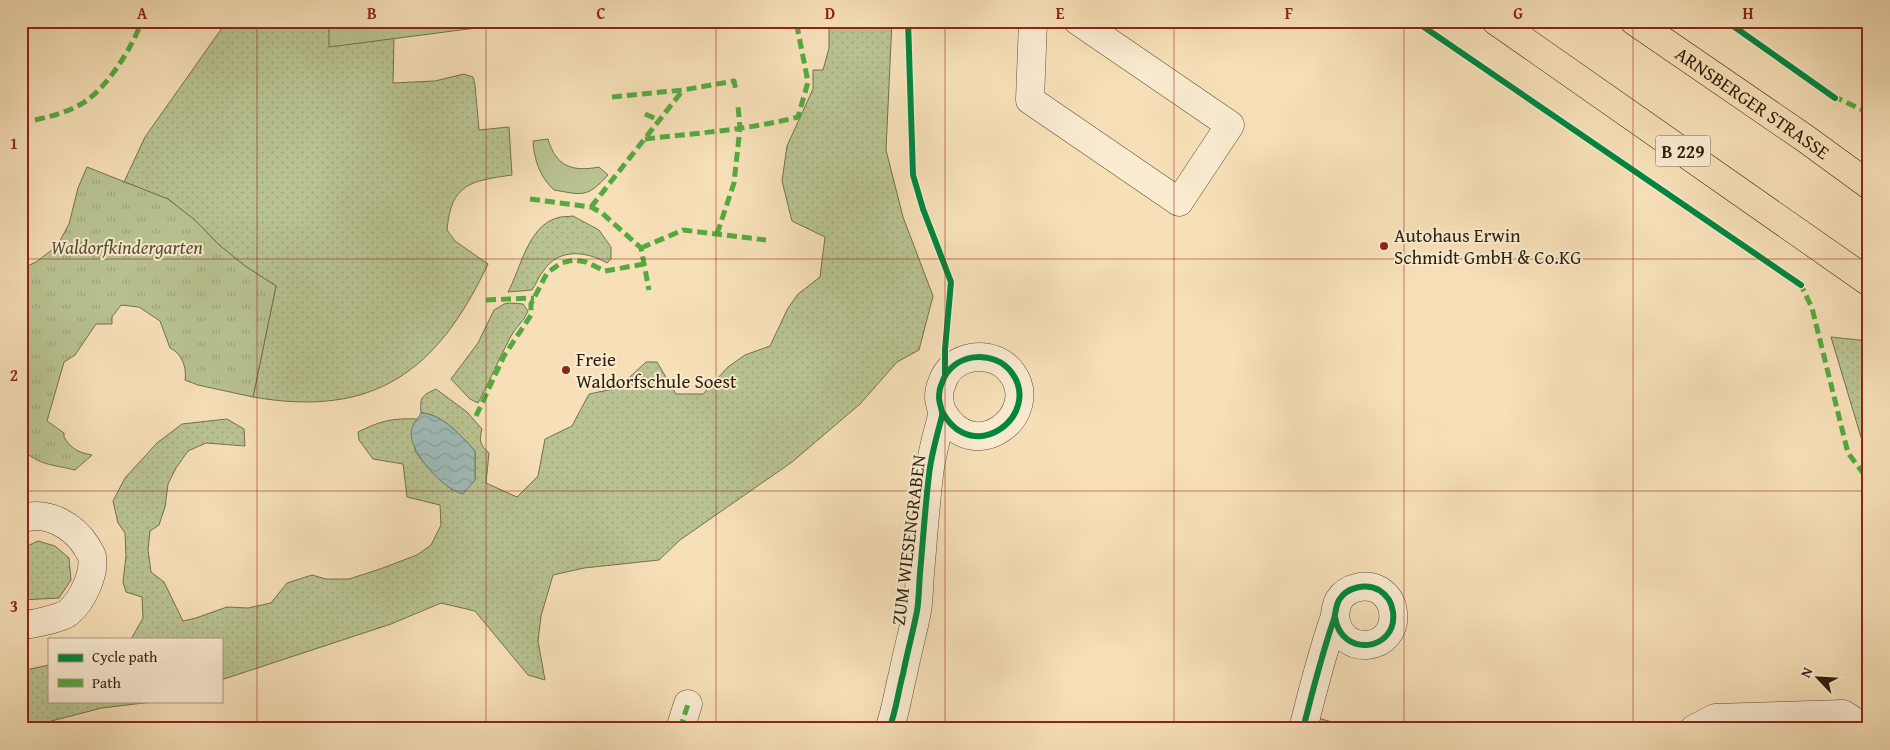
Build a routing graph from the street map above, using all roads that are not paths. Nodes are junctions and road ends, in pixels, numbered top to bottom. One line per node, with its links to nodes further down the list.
1 (1033, 21): 2 (street)
2 (1078, 21)
3 (1496, 21): 6 (main road, B 229)
4 (1634, 21): 5 (main road, ARNSBERGER STRASSE)
5 (1869, 185)
6 (1869, 282)
7 (943, 413): 11 (street, ZUM WIESENGRABEN)
8 (21, 519): 10 (street)
9 (1335, 617): 12 (street)
10 (21, 625)
11 (889, 729)
12 (1303, 729)
13 (1694, 729): 14 (street)
14 (1866, 729)

